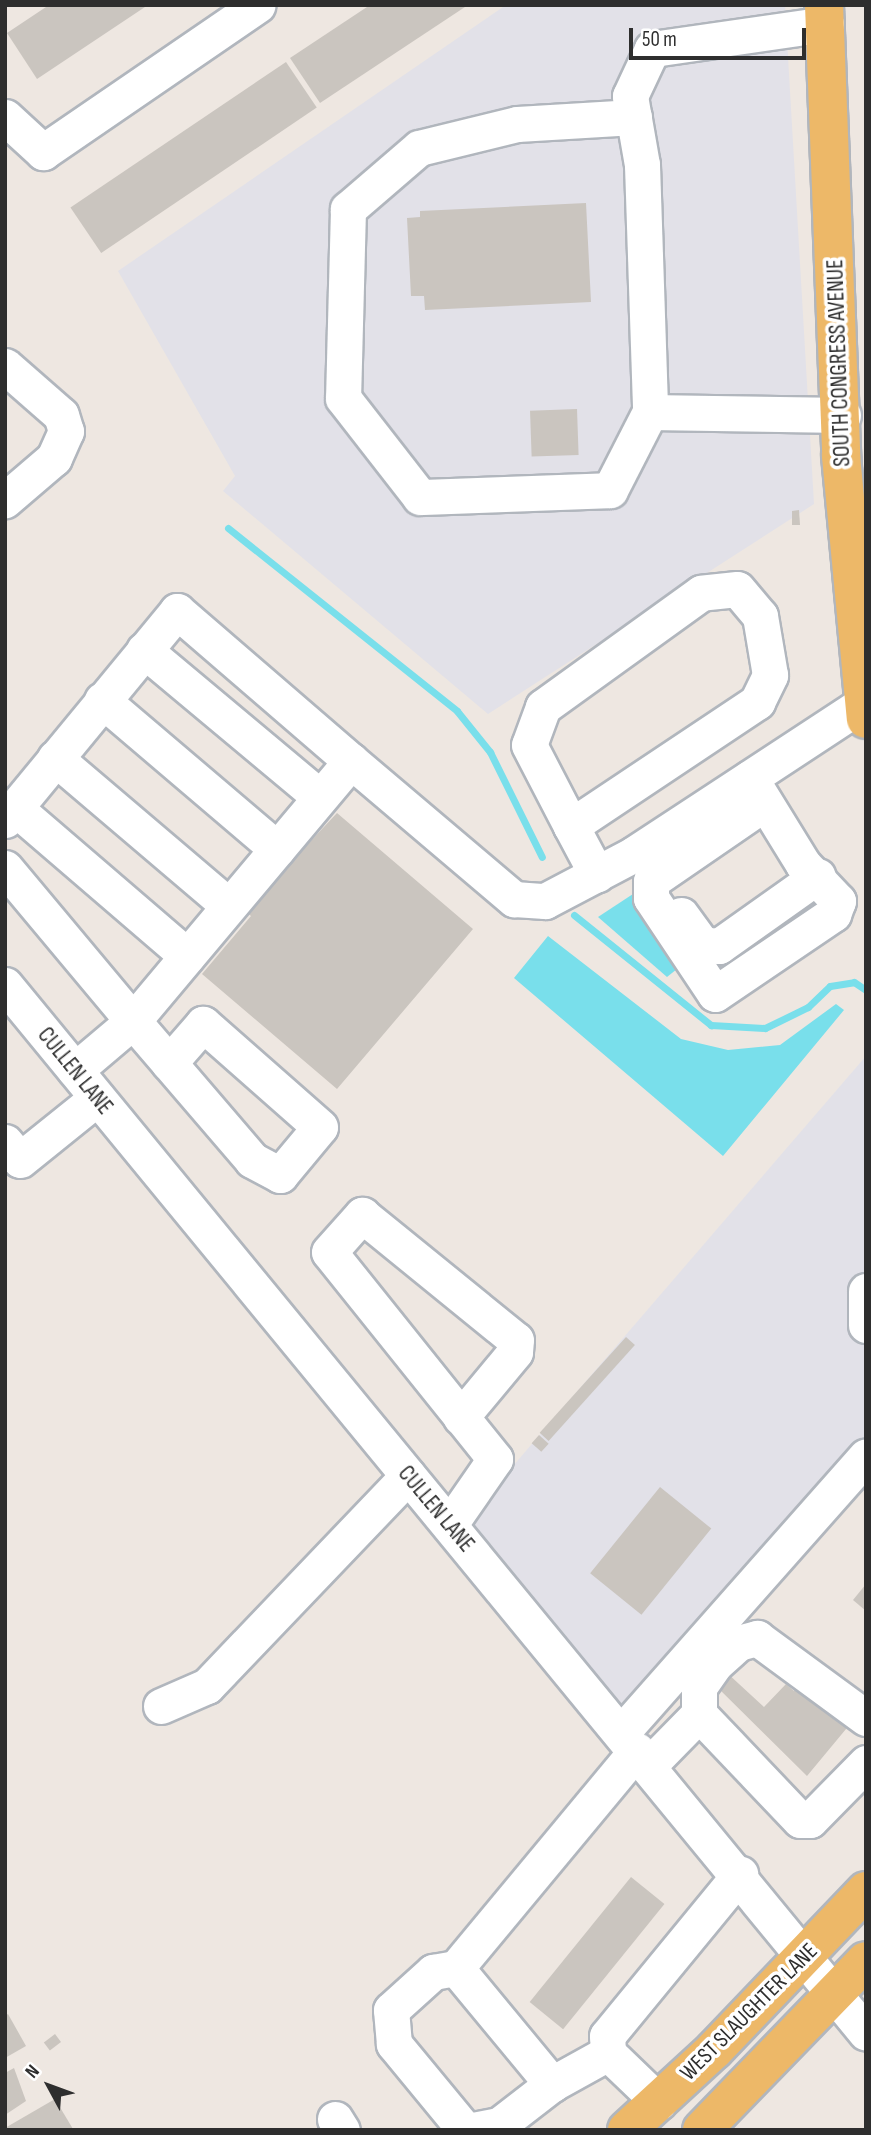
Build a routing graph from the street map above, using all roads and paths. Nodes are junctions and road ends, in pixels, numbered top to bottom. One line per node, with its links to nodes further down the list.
1 (258, 5): 3 (street)
2 (825, 15): 4 (street); 7 (main road, SOUTH CONGRESS AVENUE)
3 (5, 117)
4 (634, 117): 6 (street); 6 (street)
5 (5, 366): 8 (street)
6 (650, 412): 7 (street)
7 (843, 415): 12 (main road, SOUTH CONGRESS AVENUE)
8 (5, 500)
9 (144, 650): 10 (street); 15 (street); 17 (street)
10 (102, 700): 14 (street); 22 (street)
11 (757, 702): 13 (street); 20 (street); 20 (street)
12 (864, 711): 13 (street)
13 (788, 752): 16 (street)
14 (55, 758): 19 (street); 27 (street)
15 (351, 761): 17 (street); 25 (street)
16 (757, 791): 18 (street); 21 (street); 26 (street)
17 (320, 797): 22 (street)
18 (697, 813): 21 (street); 24 (street)
19 (10, 814): 28 (street)
20 (572, 826): 25 (street)
21 (731, 827): 24 (street)
22 (277, 849): 27 (street)
23 (5, 868): 30 (street)
24 (642, 868): 25 (street); 26 (street); 26 (street)
25 (597, 874)
26 (818, 876)
27 (229, 906): 28 (street)
28 (187, 956): 30 (street)
29 (5, 985): 32 (street, CULLEN LANE)
30 (133, 1021): 31 (street); 32 (street)
31 (169, 1063)
32 (75, 1070): 33 (street, CULLEN LANE)
33 (97, 1098): 34 (street); 39 (street, CULLEN LANE)
34 (5, 1142)
35 (866, 1291): 36 (street)
36 (866, 1325)
37 (461, 1417): 37 (street); 40 (street)
38 (866, 1456): 44 (street)
39 (408, 1476): 40 (street, CULLEN LANE); 41 (street)
40 (450, 1524): 44 (street, CULLEN LANE)
41 (161, 1706)
42 (699, 1714): 43 (street); 44 (street); 45 (street)
43 (866, 1718)
44 (636, 1749): 46 (street, CULLEN LANE); 50 (street)
45 (866, 1763)
46 (740, 1874): 48 (street, CULLEN LANE); 53 (street)
47 (866, 1891): 48 (main road, WEST SLAUGHTER LANE)
48 (805, 1956): 51 (street, CULLEN LANE); 55 (main road, WEST SLAUGHTER LANE)
49 (866, 1961): 51 (main road, WEST SLAUGHTER LANE)
50 (456, 1968): 54 (street); 56 (street)
51 (834, 1994): 52 (street, CULLEN LANE); 59 (main road, WEST SLAUGHTER LANE)
52 (866, 2033)
53 (608, 2053): 54 (street); 55 (street)
54 (552, 2084): 57 (street)
55 (659, 2102): 58 (main road, WEST SLAUGHTER LANE)
56 (465, 2130)
57 (474, 2130)
58 (627, 2130)
59 (702, 2130)

